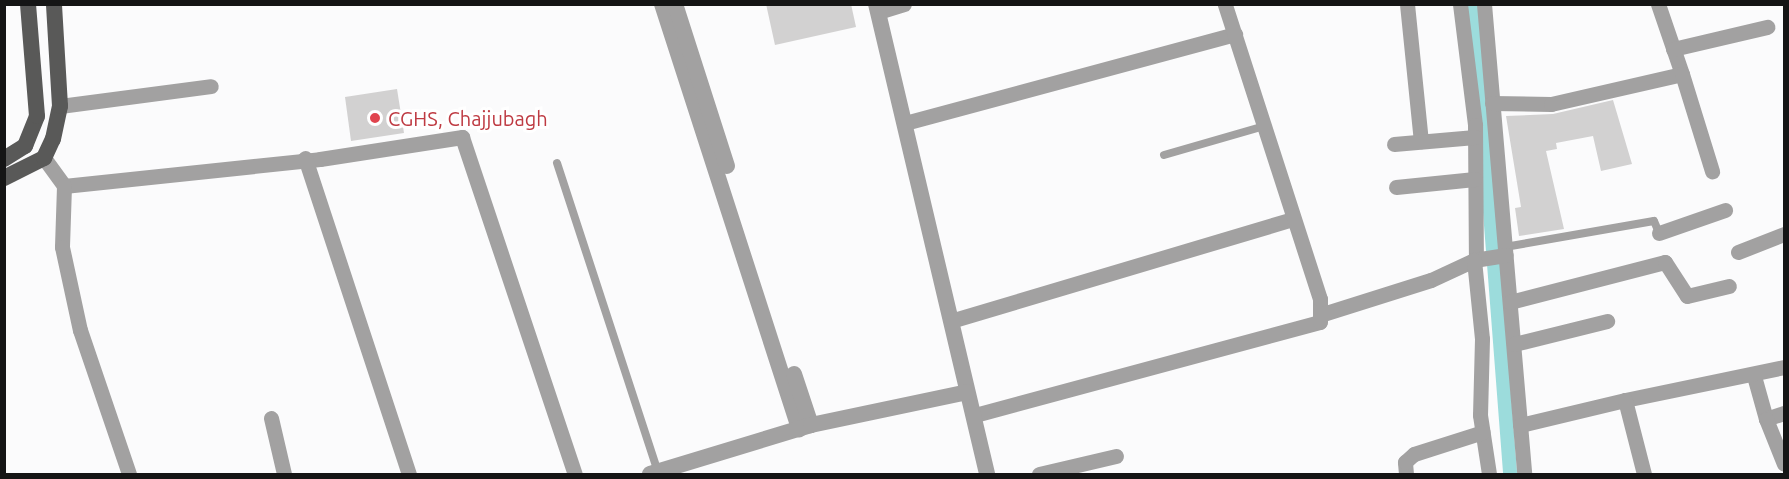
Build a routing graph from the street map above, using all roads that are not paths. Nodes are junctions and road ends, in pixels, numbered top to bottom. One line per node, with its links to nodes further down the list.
1 (28, 4): 27 (main road)
2 (54, 4): 18 (main road)
3 (662, 4): 38 (street)
4 (675, 4): 38 (street)
5 (904, 4): 11 (street)
6 (1225, 4): 13 (street)
7 (1407, 4): 22 (street)
8 (1460, 4): 21 (street)
9 (1484, 4): 17 (street)
10 (1658, 4): 14 (street)
11 (877, 8): 19 (street)
12 (1767, 27): 14 (street)
13 (1235, 34): 19 (street); 20 (street)
14 (1673, 49): 15 (street)
15 (1682, 74): 17 (street); 29 (street)
16 (211, 86): 18 (street)
17 (1492, 103): 40 (street)
18 (60, 106): 25 (main road)
19 (905, 123): 44 (street)
20 (1261, 127): 24 (lane); 35 (street)
21 (1475, 137): 22 (street); 31 (street)
22 (1421, 141): 23 (street)
23 (1394, 144)
24 (1164, 155)
25 (44, 158): 30 (main road); 32 (street)
26 (305, 158): 32 (street); 63 (street); 64 (street)
27 (4, 159)
28 (557, 163): 60 (lane)
29 (1712, 171)
30 (4, 178)
31 (1475, 179): 33 (street); 40 (street)
32 (64, 186): 61 (street)
33 (1396, 187)
34 (1725, 210): 36 (street)
35 (1292, 219): 43 (street); 44 (street)
36 (1659, 233): 40 (lane)
37 (1785, 234): 39 (street)
38 (749, 250): 56 (street)
39 (1738, 252)
40 (1491, 256): 42 (street); 43 (street); 57 (street)
41 (1729, 286): 42 (street)
42 (1510, 302): 46 (street)
43 (1323, 314): 52 (street)
44 (954, 320): 49 (street)
45 (1607, 321): 46 (street)
46 (1514, 344): 55 (street)
47 (1785, 367): 48 (street)
48 (1754, 376): 50 (street); 54 (street)
49 (967, 392): 52 (street); 56 (street)
50 (1625, 400): 55 (street); 70 (street)
51 (1785, 413): 54 (street)
52 (975, 415): 65 (street)
53 (271, 418): 62 (street)
54 (1766, 419): 59 (street)
55 (1520, 425): 69 (street)
56 (805, 427): 60 (street)
57 (1483, 432): 67 (street); 68 (street)
58 (1116, 456): 66 (street)
59 (1784, 458)
60 (654, 473)
61 (129, 474)
62 (284, 474)
63 (408, 474)
64 (575, 474)
65 (987, 474)
66 (1039, 474)
67 (1406, 474)
68 (1489, 474)
69 (1524, 474)
70 (1644, 474)

